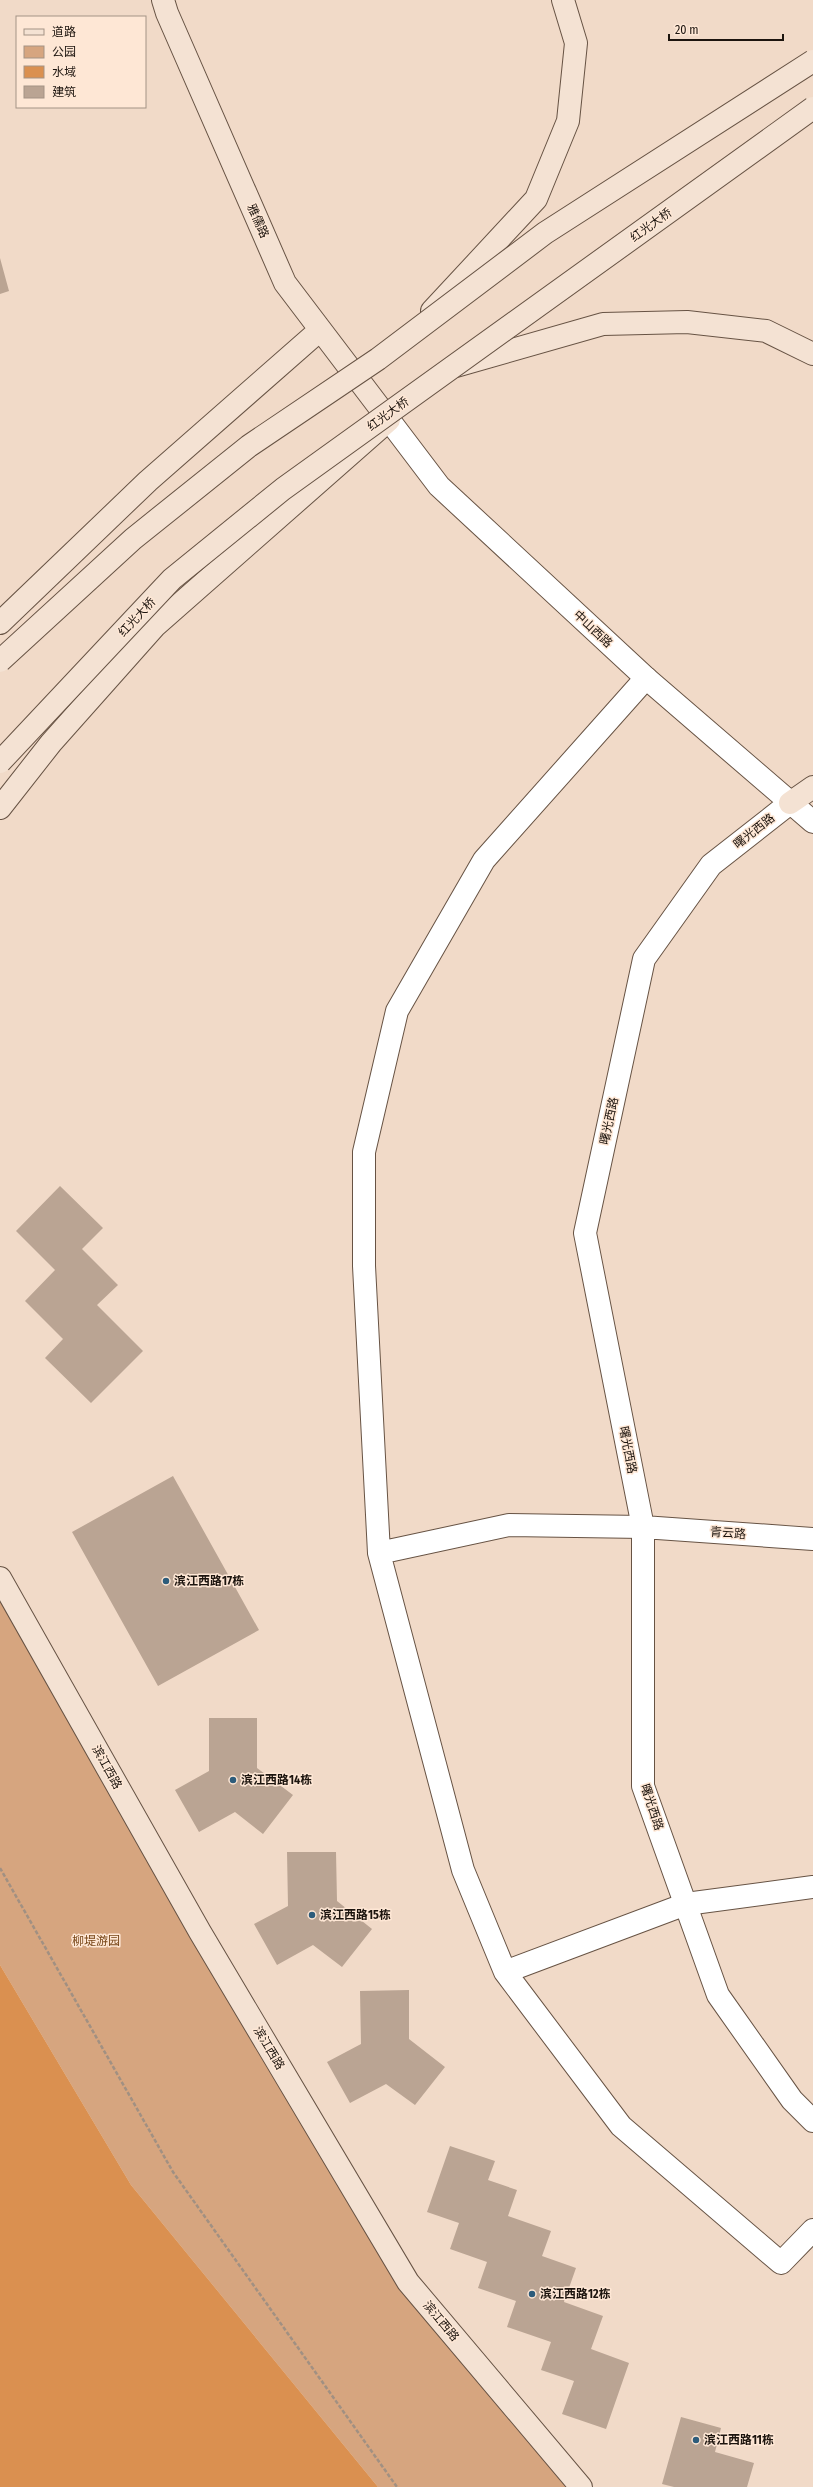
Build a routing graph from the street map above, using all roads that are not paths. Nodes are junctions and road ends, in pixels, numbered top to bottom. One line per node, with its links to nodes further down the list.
1 (163, 0): 5 (main road, 雅儒路)
2 (563, 0): 6 (main road, bridge)
3 (813, 61): 6 (main road, bridge)
4 (813, 108): 8 (main road, 红光大桥, bridge)
5 (320, 330): 9 (main road, 雅儒路); 10 (main road)
6 (410, 334): 11 (main road, bridge)
7 (813, 354): 8 (main road)
8 (454, 366): 13 (main road, 红光大桥, bridge)
9 (389, 420): 12 (street, 中山西路); 16 (main road)
10 (0, 623)
11 (0, 661)
12 (646, 678): 15 (street, 中山西路); 20 (street)
13 (0, 762)
14 (813, 787): 15 (main road)
15 (790, 803): 17 (street, 中山西路); 18 (street, 曙光西路)
16 (0, 808)
17 (813, 822)
18 (643, 1527): 19 (street, 青云路); 20 (street, 青云路); 23 (street, 曙光西路)
19 (813, 1538)
20 (379, 1553): 24 (street)
21 (0, 1578): 27 (main road, 滨江西路)
22 (813, 1887): 23 (street)
23 (686, 1904): 24 (street); 25 (street, 曙光西路)
24 (505, 1972): 26 (street)
25 (813, 2121)
26 (813, 2230)
27 (581, 2487)

